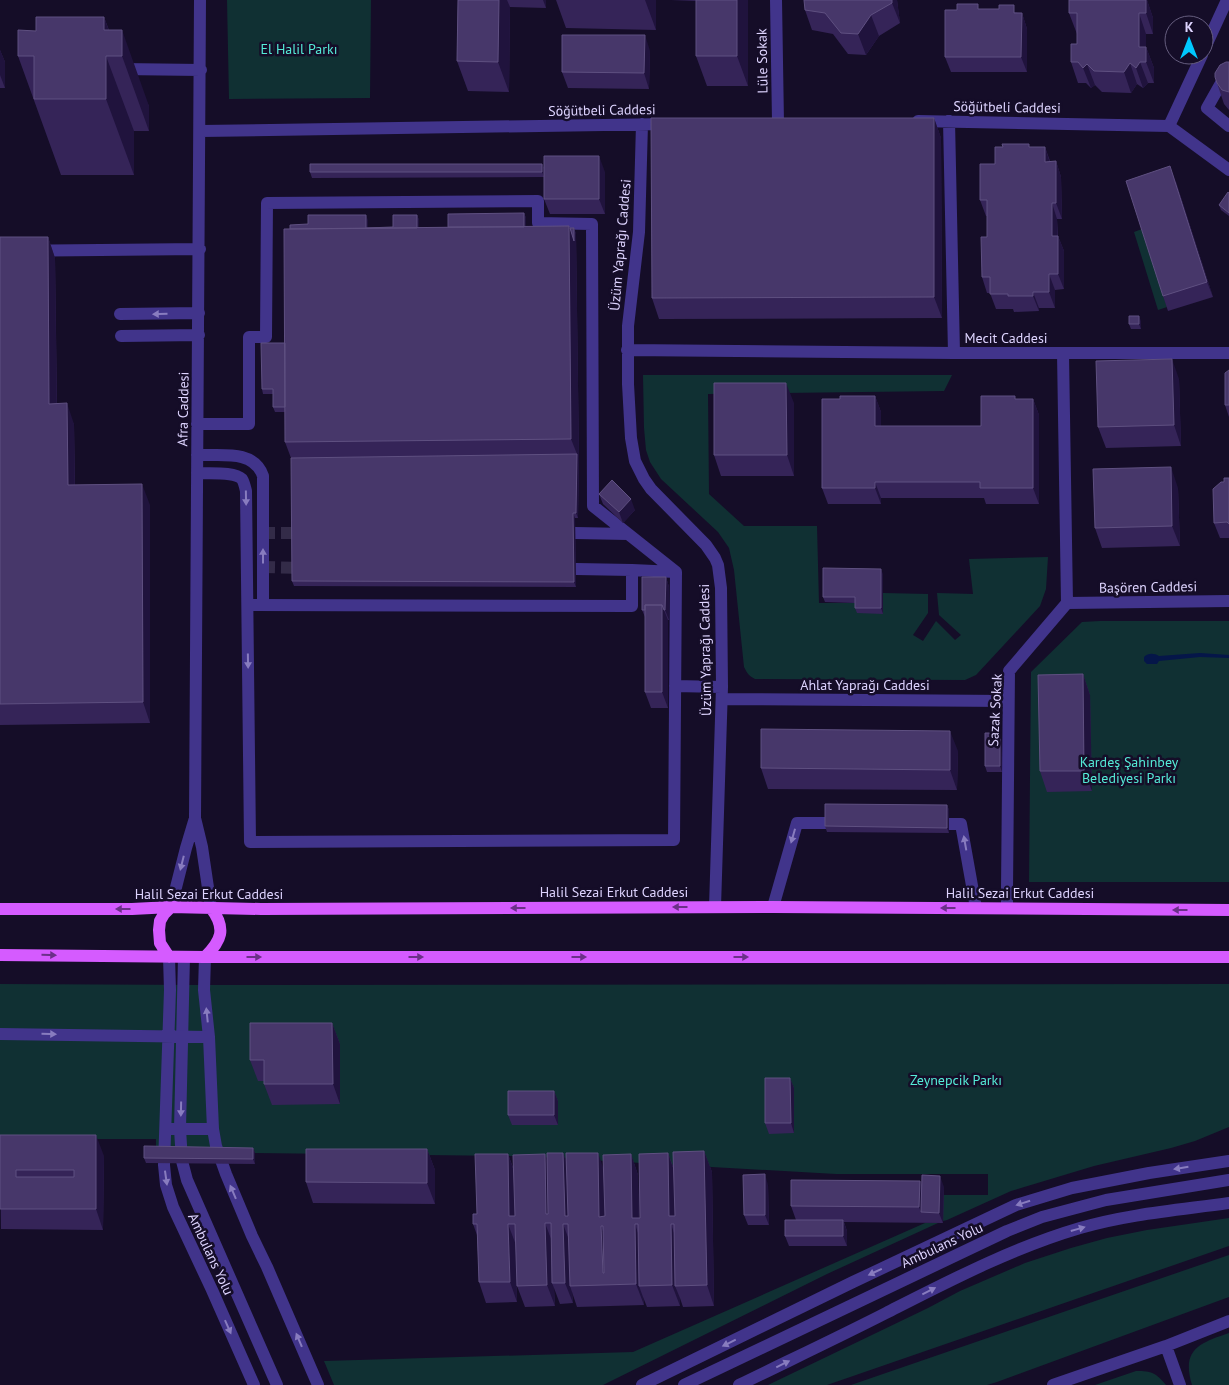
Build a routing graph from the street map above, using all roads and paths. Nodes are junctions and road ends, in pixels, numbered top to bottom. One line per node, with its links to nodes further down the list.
1 (200, 0): 8 (street, Afra Caddesi)
2 (776, 0): 11 (street, Lüle Sokak)
3 (1227, 0): 4 (street)
4 (1214, 28)
5 (1197, 65): 14 (street)
6 (110, 68): 8 (street)
7 (1229, 69): 15 (street)
8 (201, 70): 16 (street, Afra Caddesi)
9 (901, 121): 10 (street, Söğütbeli Caddesi)
10 (949, 121): 14 (street, Söğütbeli Caddesi); 25 (street, Mecit Caddesi)
11 (778, 122)
12 (642, 124): 13 (street, Söğütbeli Caddesi); 16 (street, Söğütbeli Caddesi); 24 (street, Üzüm Yaprağı Caddesi)
13 (681, 124)
14 (1169, 126): 17 (street)
15 (1229, 126)
16 (201, 131): 18 (street, Afra Caddesi)
17 (1229, 170)
18 (200, 249): 19 (street); 20 (street, Afra Caddesi)
19 (0, 250)
20 (199, 313): 21 (street, one-way to 21); 22 (street, Afra Caddesi)
21 (120, 314)
22 (199, 335): 23 (street); 28 (street, Afra Caddesi)
23 (121, 336)
24 (627, 350): 25 (street); 41 (street, Üzüm Yaprağı Caddesi)
25 (954, 352): 26 (street, Mecit Caddesi)
26 (1063, 352): 27 (street, Mecit Caddesi); 37 (street)
27 (1229, 353)
28 (198, 424): 29 (street, Afra Caddesi); 32 (street)
29 (197, 455): 30 (street, Afra Caddesi); 39 (street, one-way to 29)
30 (197, 473): 38 (street, one-way to 38); 43 (street, Afra Caddesi)
31 (575, 533): 32 (street)
32 (628, 534): 35 (street)
33 (576, 569): 34 (street)
34 (632, 570): 35 (street); 39 (street)
35 (676, 572): 40 (street)
36 (1229, 601): 37 (street, Başören Caddesi)
37 (1067, 603): 42 (street, Sazak Sokak)
38 (248, 605): 39 (street); 40 (street, one-way to 40)
39 (263, 605)
40 (675, 686): 41 (street, Ahlat Yaprağı Caddesi)
41 (722, 693): 42 (street, Ahlat Yaprağı Caddesi); 47 (street, Üzüm Yaprağı Caddesi)
42 (1008, 701): 52 (street, Sazak Sokak)
43 (196, 818): 46 (street, Afra Caddesi, one-way to 46); 50 (street, Afra Caddesi)
44 (855, 823): 48 (street, one-way to 48)
45 (922, 824): 51 (street, one-way to 45)
46 (171, 907): 49 (main road, Halil Sezai Erkut Caddesi, one-way to 49); 50 (main road, Halil Sezai Erkut Caddesi); 55 (main road)
47 (715, 907): 48 (main road, Halil Sezai Erkut Caddesi); 50 (main road, Halil Sezai Erkut Caddesi, one-way to 50)
48 (773, 907): 51 (main road, Halil Sezai Erkut Caddesi, one-way to 48)
49 (2, 908)
50 (212, 908): 57 (main road)
51 (976, 908): 52 (main road, Halil Sezai Erkut Caddesi)
52 (1007, 908): 53 (main road, Halil Sezai Erkut Caddesi, one-way to 52)
53 (1229, 910)
54 (0, 955): 55 (main road, one-way to 55)
55 (169, 957): 56 (main road); 62 (street, Ambulans Yolu)
56 (184, 957): 57 (main road); 60 (street)
57 (205, 957): 58 (main road, one-way to 58); 61 (street, one-way to 57)
58 (1229, 957)
59 (0, 1034): 62 (street, one-way to 62)
60 (182, 1036): 61 (street); 62 (street); 64 (street, one-way to 64)
61 (209, 1036): 65 (street)
62 (167, 1037): 63 (street, Ambulans Yolu)
63 (165, 1129): 64 (street); 71 (street, Ambulans Yolu, one-way to 71)
64 (180, 1129): 65 (street); 72 (street)
65 (213, 1129): 73 (street, one-way to 65)
66 (1229, 1160): 74 (street, one-way to 74)
67 (1229, 1180): 75 (street, Ambulans Yolu)
68 (1229, 1202): 76 (street, one-way to 68)
69 (1229, 1321): 70 (street)
70 (1166, 1346): 77 (street); 78 (street)
71 (254, 1385)
72 (277, 1385)
73 (318, 1385)
74 (642, 1385)
75 (684, 1385)
76 (739, 1385)
77 (1053, 1385)
78 (1180, 1385)

